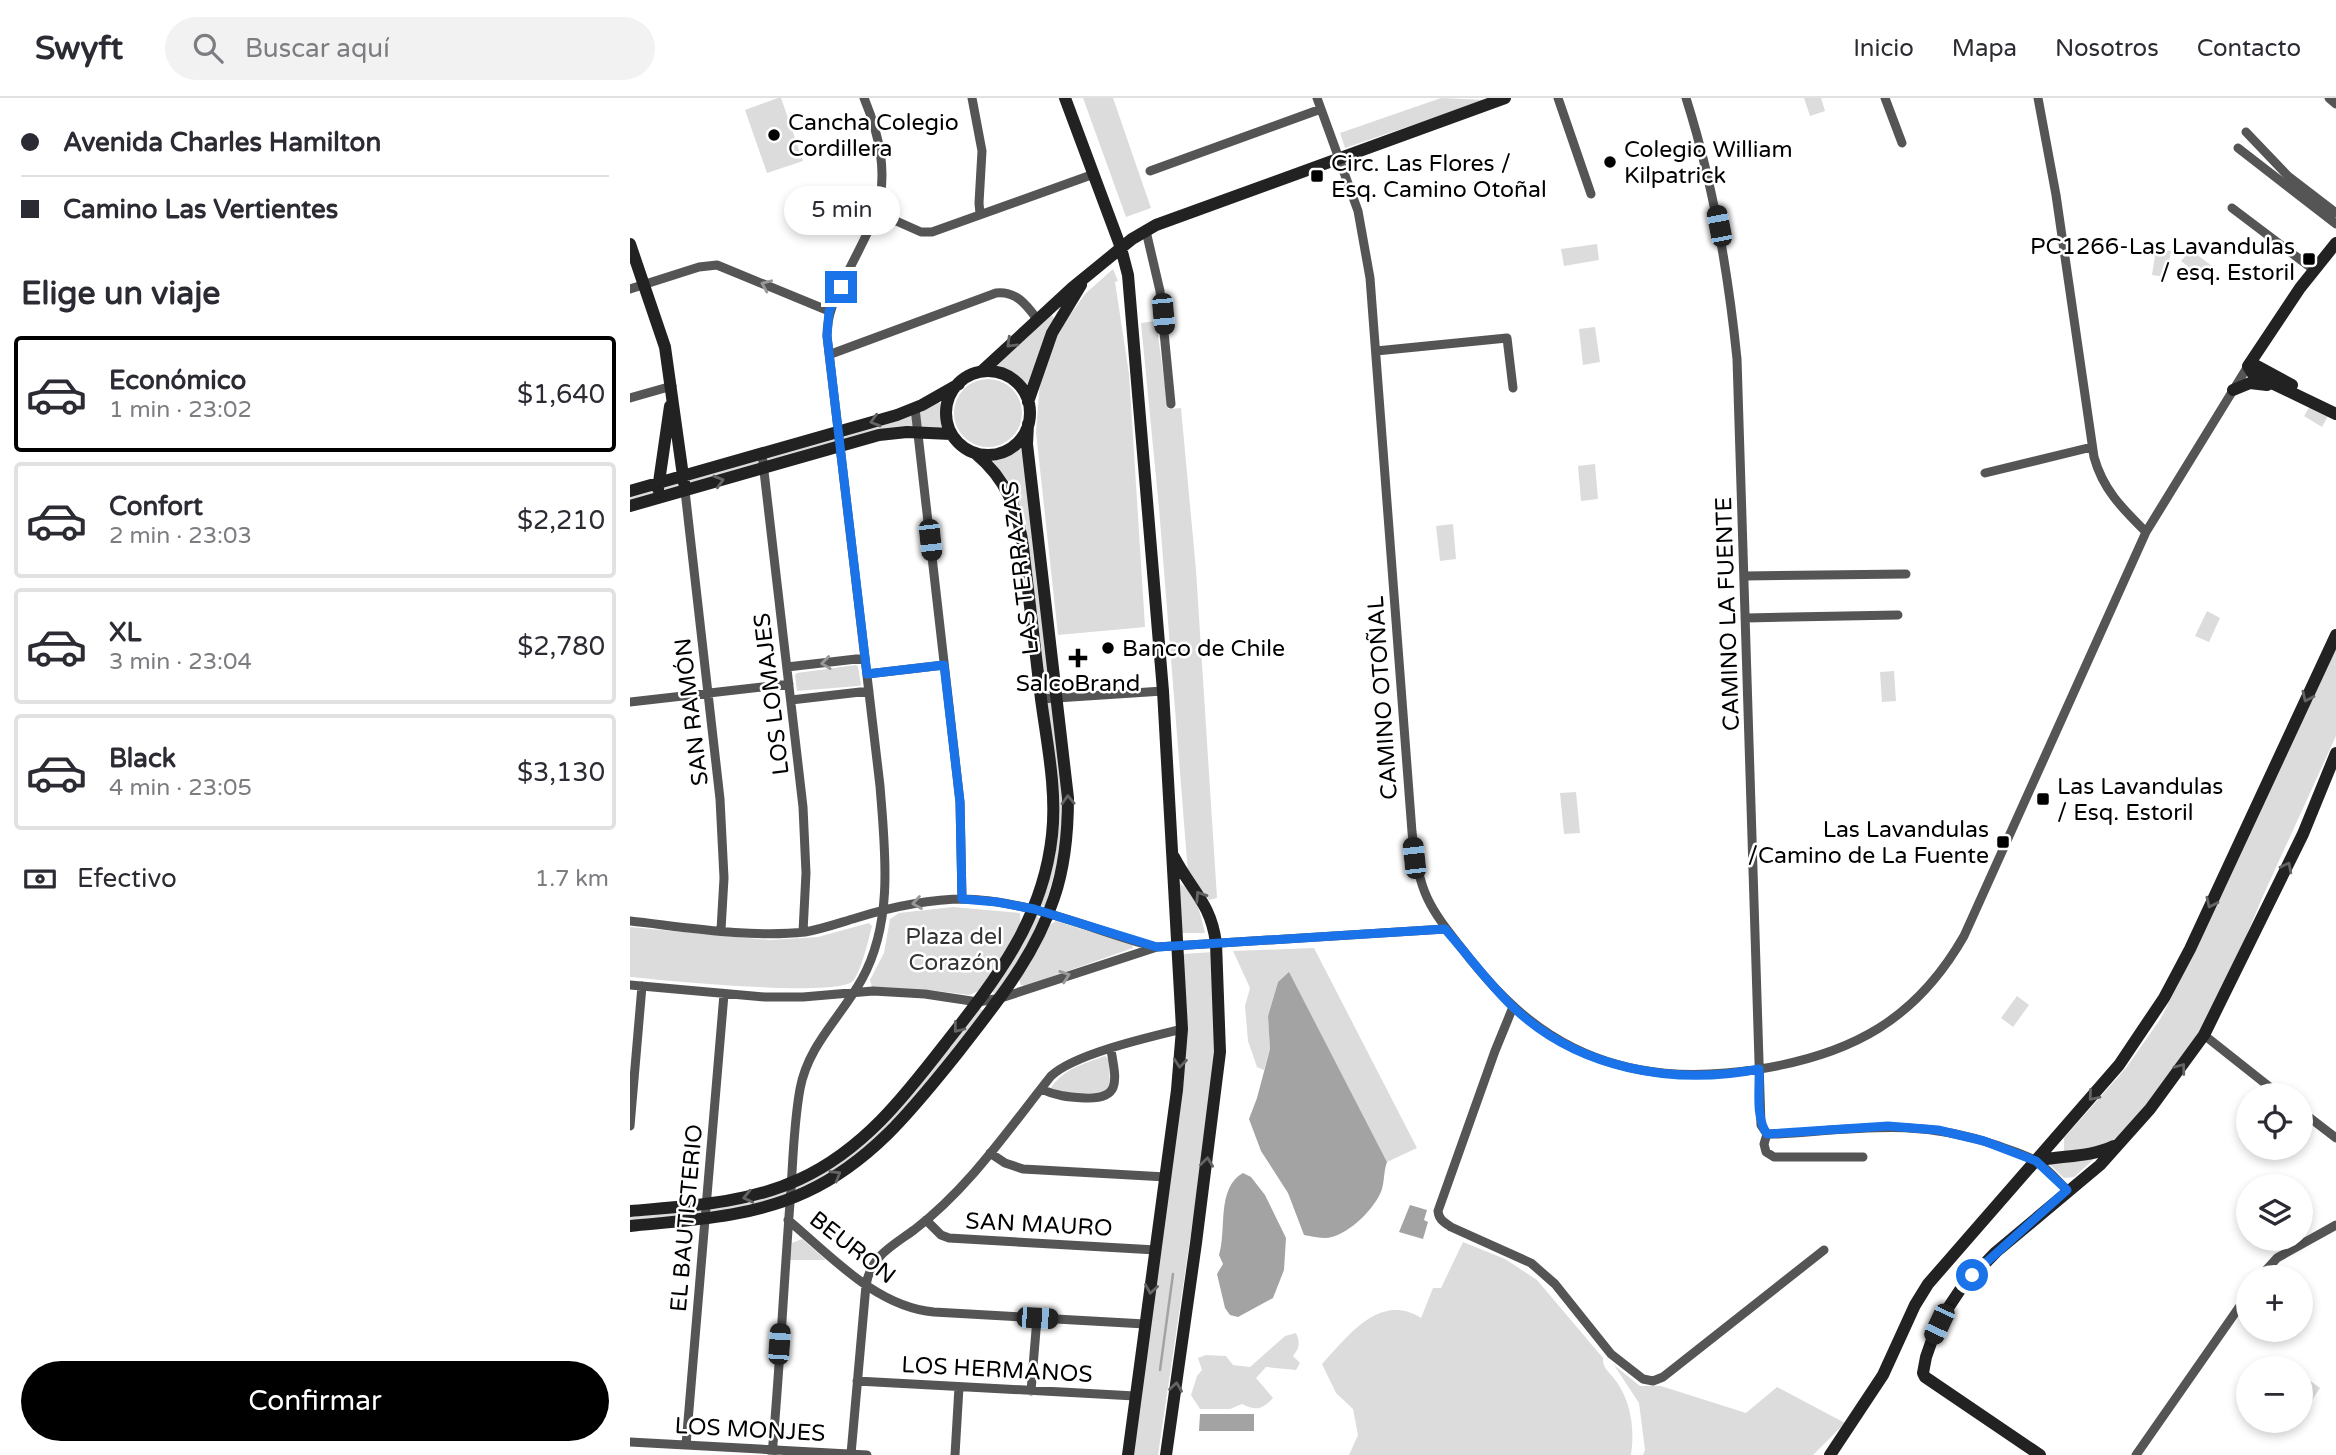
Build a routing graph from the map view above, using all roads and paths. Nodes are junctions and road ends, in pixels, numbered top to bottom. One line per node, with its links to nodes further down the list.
1 (864, 98): 21 (street)
2 (972, 98): 23 (street)
3 (1066, 98): 18 (street)
4 (1317, 98): 12 (street, CAMINO OTOÑAL)
5 (1505, 98): 16 (street)
6 (1558, 98): 19 (street)
7 (1686, 98): 72 (street, CAMINO LA FUENTE)
8 (1885, 98): 14 (street)
9 (2038, 98): 57 (street)
10 (2329, 98): 11 (street)
11 (2336, 104)
12 (1321, 109): 16 (street, CAMINO OTOÑAL); 17 (street)
13 (2246, 132): 22 (street)
14 (1902, 143)
15 (2238, 148): 24 (street)
16 (1339, 157): 25 (street); 36 (street, CAMINO OTOÑAL)
17 (1150, 171)
18 (1094, 174): 23 (street); 28 (street)
19 (1591, 194)
20 (2232, 208): 30 (street)
21 (876, 212): 23 (street); 33 (street)
22 (2336, 213)
23 (980, 215)
24 (2336, 224)
25 (1146, 231): 28 (street); 48 (street)
26 (2336, 243): 30 (street)
27 (630, 244): 31 (street)
28 (1121, 247): 29 (street); 82 (street)
29 (1099, 265): 34 (street); 47 (street)
30 (2314, 270): 35 (street)
31 (644, 285): 32 (street); 33 (street, one-way to 31); 44 (street)
32 (630, 289)
33 (829, 311): 37 (street)
34 (1037, 318): 37 (street); 39 (street, one-way to 39)
35 (2262, 345): 38 (street); 43 (street)
36 (1376, 351): 41 (street); 97 (street, CAMINO OTOÑAL)
37 (831, 354): 53 (street)
38 (2248, 366): 42 (street); 43 (street); 45 (street, CAMINO OTOÑAL)
39 (982, 372): 40 (street); 47 (street)
40 (959, 384): 50 (street); 55 (street)
41 (1513, 388)
42 (2281, 388): 45 (street); 49 (street)
43 (2297, 388): 49 (street)
44 (673, 389): 46 (street); 62 (street); 63 (street)
45 (2234, 390): 68 (street, CAMINO OTOÑAL)
46 (630, 398)
47 (1028, 402): 52 (street)
48 (1171, 404)
49 (2321, 407): 51 (street)
50 (915, 408): 53 (street, one-way to 53); 54 (street)
51 (2336, 414)
52 (1028, 424): 59 (street); 69 (street, LAS TERRAZAS)
53 (837, 432): 56 (street); 58 (street)
54 (917, 432): 55 (street); 56 (street); 77 (street)
55 (951, 435): 59 (street)
56 (840, 446): 60 (street); 76 (street)
57 (2092, 447): 61 (street); 68 (street)
58 (762, 454): 60 (street, LOS LOMAJES); 62 (street)
59 (976, 454): 71 (street, LAS TERRAZAS)
60 (764, 468): 65 (street, one-way to 60); 78 (street, LOS LOMAJES)
61 (1985, 473)
62 (683, 475): 63 (street); 65 (street)
63 (658, 483): 64 (street); 66 (street)
64 (630, 491)
65 (685, 491): 66 (street); 83 (street, SAN RAMÓN)
66 (657, 498): 67 (street)
67 (630, 506)
68 (2146, 531): 113 (street, CAMINO OTOÑAL)
69 (1042, 574): 71 (street); 84 (street, LAS TERRAZAS)
70 (1906, 574): 72 (street)
71 (1027, 576): 85 (street, LAS TERRAZAS)
72 (1745, 576): 74 (street, CAMINO LA FUENTE)
73 (1898, 615): 74 (street)
74 (1746, 618): 113 (street, CAMINO LA FUENTE)
75 (2336, 635): 120 (street, one-way to 120)
76 (865, 658): 78 (street, one-way to 78); 79 (street)
77 (944, 665): 79 (street); 92 (street)
78 (787, 667): 80 (street, LOS LOMAJES)
79 (867, 674): 81 (street)
80 (789, 684): 83 (street); 86 (street, LOS LOMAJES)
81 (869, 691): 86 (street); 94 (street)
82 (1163, 691): 84 (street); 91 (street)
83 (708, 693): 87 (street); 98 (street, SAN RAMÓN)
84 (1056, 698): 85 (street); 90 (street, LAS TERRAZAS, one-way to 84)
85 (1041, 699): 89 (street, LAS TERRAZAS)
86 (791, 700): 99 (street, LOS LOMAJES)
87 (630, 702)
88 (2336, 755): 111 (street, one-way to 88)
89 (1052, 832): 90 (street); 93 (street, LAS TERRAZAS)
90 (1067, 834): 95 (street, LAS TERRAZAS)
91 (1172, 853): 100 (street, one-way to 91); 101 (street)
92 (962, 899): 93 (street); 94 (street, one-way to 94)
93 (1034, 909): 95 (street); 108 (street, LAS TERRAZAS)
94 (883, 910): 99 (street); 105 (street)
95 (1048, 914): 102 (street); 107 (street, LAS TERRAZAS)
96 (630, 921): 98 (street)
97 (1445, 929): 100 (street); 109 (street, CAMINO OTOÑAL)
98 (721, 930): 99 (street)
99 (803, 932)
100 (1216, 943): 101 (street); 157 (street, one-way to 100)
101 (1176, 946): 102 (street); 110 (street)
102 (1157, 947): 107 (street, one-way to 102)
103 (630, 985): 104 (street)
104 (642, 986): 106 (street); 119 (street)
105 (854, 992): 106 (street); 108 (street); 129 (street)
106 (724, 994): 132 (street, EL BAUTISTERIO)
107 (1001, 998): 108 (street); 117 (street, LAS TERRAZAS)
108 (978, 1002): 116 (street, LAS TERRAZAS, one-way to 116)
109 (1513, 1007): 113 (street, CAMINO OTOÑAL); 140 (street)
110 (1182, 1029): 112 (street); 128 (street, one-way to 128)
111 (2204, 1035): 114 (street); 123 (street, one-way to 111)
112 (1111, 1050): 115 (street); 115 (street)
113 (1759, 1069): 121 (street, CAMINO LA FUENTE)
114 (2265, 1083)
115 (1041, 1089): 124 (street)
116 (904, 1096): 117 (street); 129 (street, LAS TERRAZAS)
117 (915, 1105): 131 (street, LAS TERRAZAS, one-way to 117)
118 (2313, 1120): 122 (street)
119 (630, 1126)
120 (2062, 1132): 125 (street); 127 (street)
121 (1767, 1134): 126 (street, CAMINO LA FUENTE); 127 (street)
122 (2336, 1138)
123 (2123, 1140): 125 (street); 130 (street)
124 (990, 1153): 128 (street); 136 (street)
125 (2060, 1156): 127 (street)
126 (1863, 1157)
127 (2036, 1161): 130 (street); 158 (street)
128 (1166, 1177): 139 (street)
129 (791, 1183): 131 (street); 132 (street, LAS TERRAZAS, one-way to 132)
130 (2067, 1190): 159 (street)
131 (790, 1199): 134 (street, LAS TERRAZAS); 135 (street)
132 (706, 1204): 133 (street, LAS TERRAZAS); 134 (street, EL BAUTISTERIO)
133 (630, 1211)
134 (705, 1219): 138 (street, LAS TERRAZAS); 151 (street, EL BAUTISTERIO)
135 (788, 1220): 142 (street, BEURON); 152 (street)
136 (926, 1220): 139 (street, SAN MAURO); 142 (street)
137 (2336, 1225): 141 (street)
138 (630, 1226)
139 (1156, 1250): 145 (street, one-way to 145)
140 (1824, 1250)
141 (2271, 1265)
142 (866, 1285): 144 (street, BEURON); 146 (street)
143 (2236, 1312): 160 (street)
144 (1037, 1318): 145 (street, BEURON); 148 (street)
145 (1145, 1324): 149 (street)
146 (857, 1381): 147 (street, LOS HERMANOS); 153 (street)
147 (959, 1387): 148 (street, LOS HERMANOS); 155 (street)
148 (1031, 1391): 149 (street, LOS HERMANOS)
149 (1135, 1396): 156 (street)
150 (630, 1442): 151 (street, LOS MONJES)
151 (686, 1445): 152 (street, LOS MONJES)
152 (772, 1453): 153 (street, LOS MONJES)
153 (851, 1454): 154 (street, LOS MONJES)
154 (867, 1455)
155 (955, 1455)
156 (1128, 1455)
157 (1166, 1455)
158 (1830, 1455)
159 (2040, 1455)
160 (2136, 1455)

